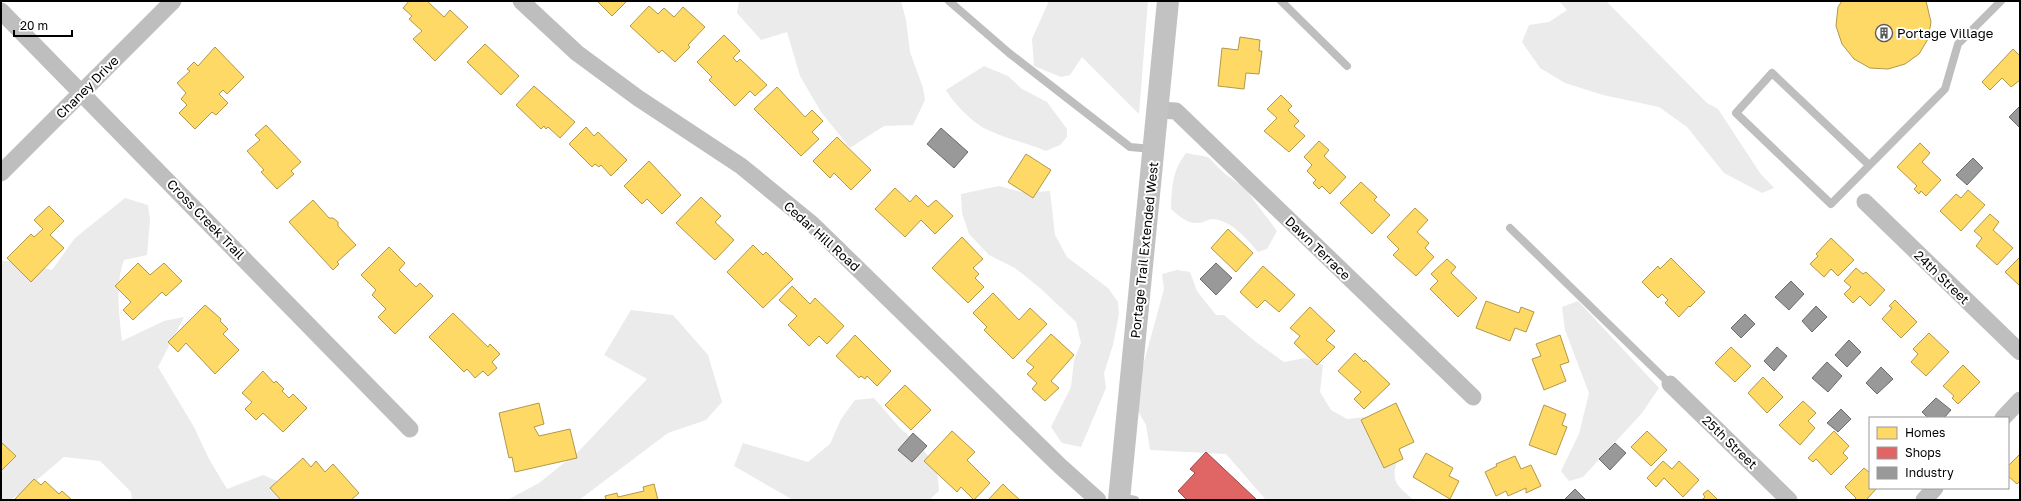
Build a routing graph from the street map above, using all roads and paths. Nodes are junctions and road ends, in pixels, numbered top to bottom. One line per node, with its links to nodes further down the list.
1 (173, 1): 9 (street, Chaney Drive)
2 (521, 1): 24 (street, Cedar Hill Road)
3 (949, 1): 11 (lane)
4 (1168, 1): 10 (main road, Portage Trail Extended West)
5 (1281, 1): 8 (lane)
6 (2001, 1): 12 (lane)
7 (1, 11): 9 (street, Cross Creek Trail)
8 (1347, 66)
9 (81, 92): 13 (street, Chaney Drive); 21 (street, Cross Creek Trail)
10 (1158, 110): 11 (main road, Portage Trail Extended West); 18 (street, Dawn Terrace)
11 (1154, 149): 23 (main road, Portage Trail Extended West)
12 (1868, 164): 12 (lane)
13 (1, 173)
14 (1865, 202): 16 (street, 24th Street)
15 (1510, 228): 17 (lane)
16 (2020, 352)
17 (1670, 384): 25 (street, 25th Street)
18 (1473, 397)
19 (2020, 400): 20 (street)
20 (2003, 417)
21 (410, 429)
22 (1934, 489): 26 (street)
23 (1125, 499)
24 (1098, 500)
25 (1789, 500)
26 (1924, 500)

